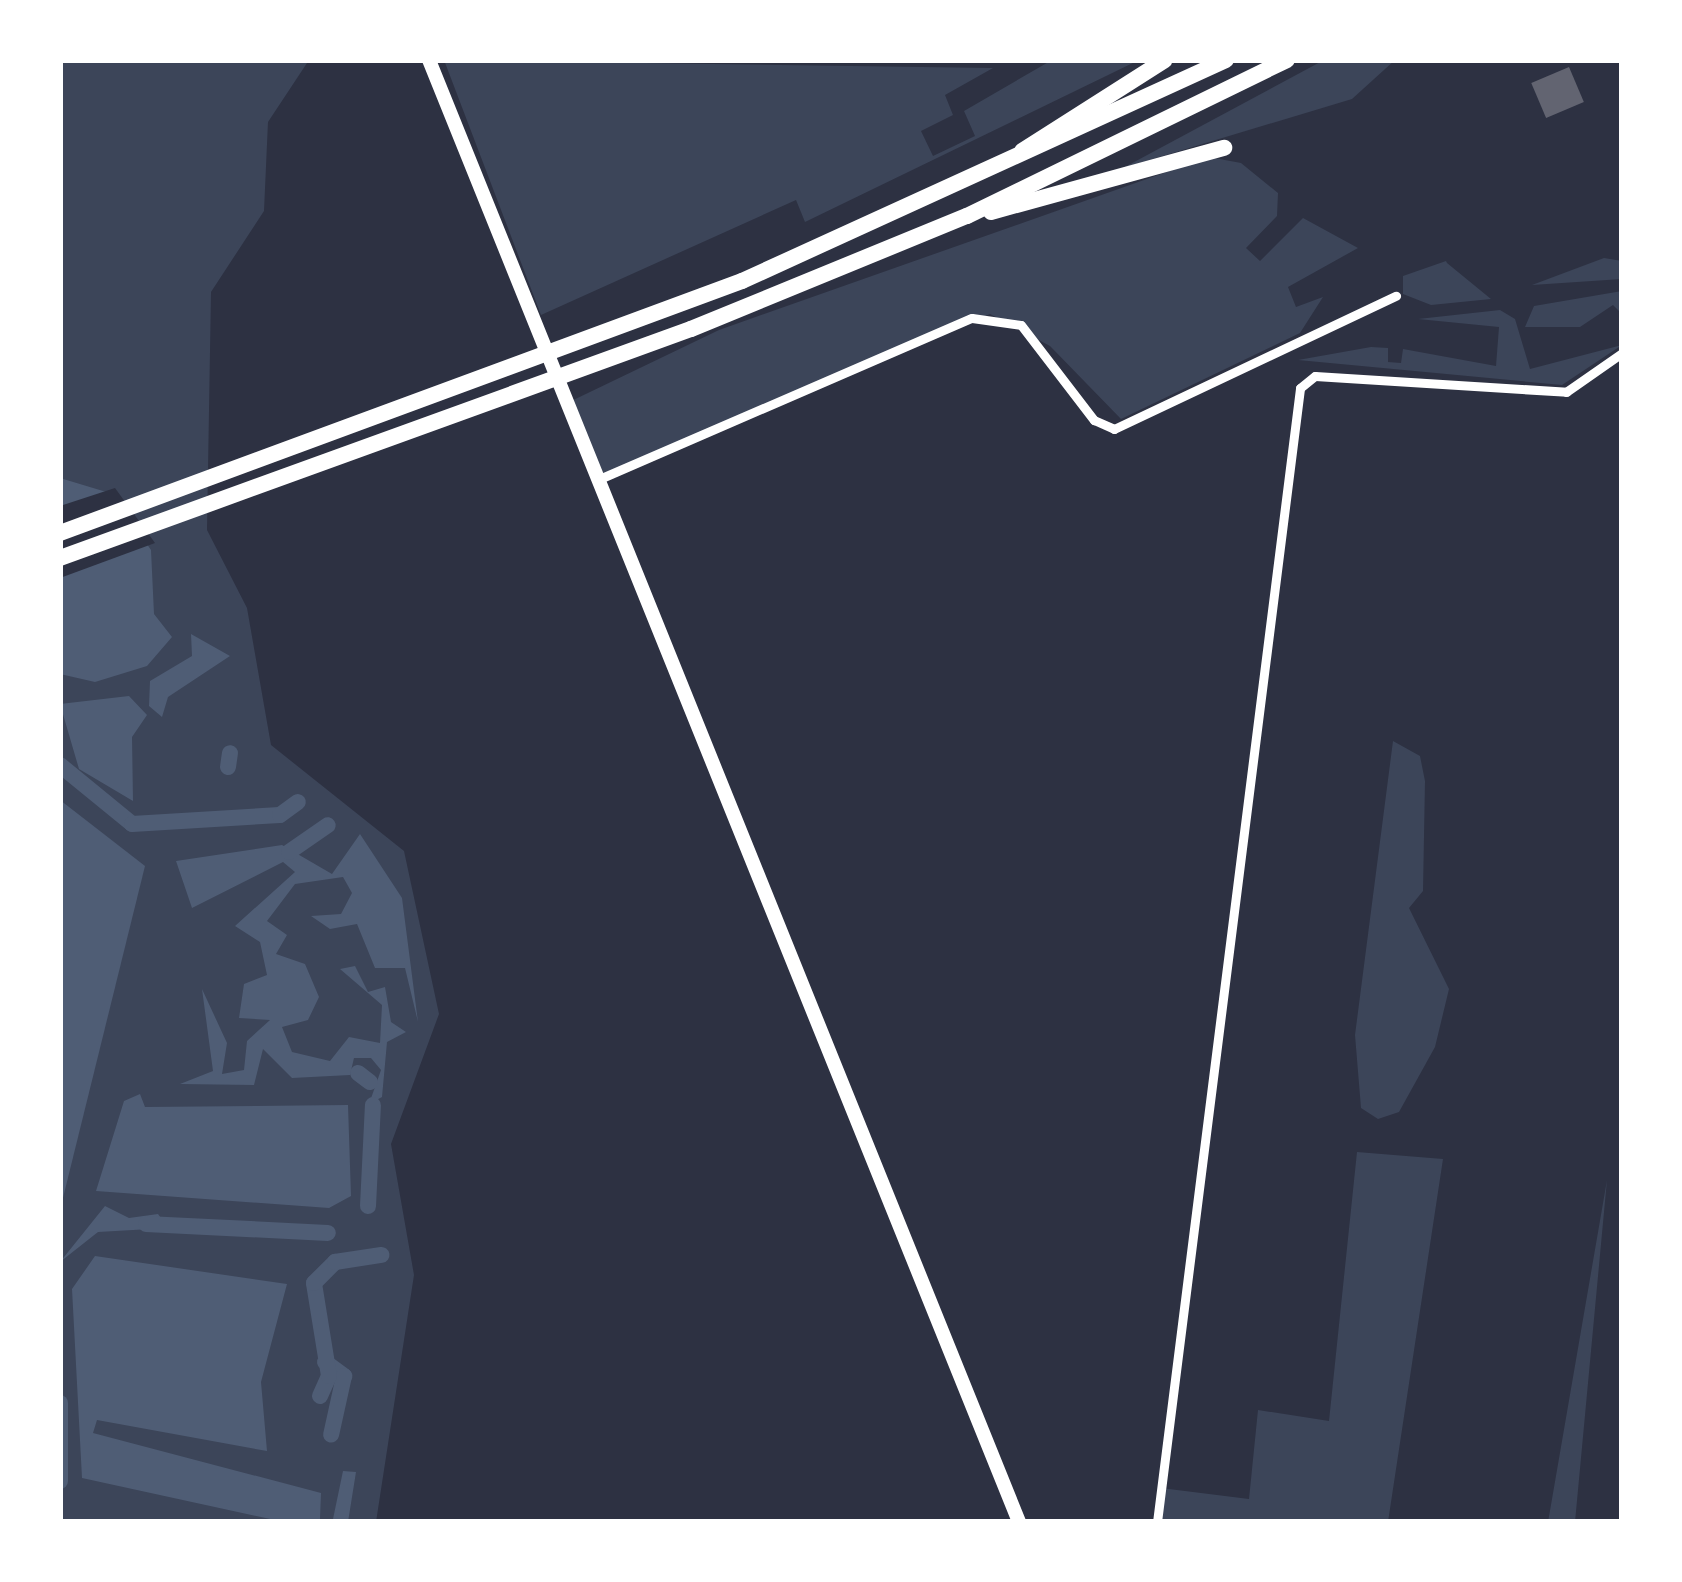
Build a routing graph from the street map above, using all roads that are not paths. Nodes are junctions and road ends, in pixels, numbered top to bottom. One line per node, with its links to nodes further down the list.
1 (429, 60): 10 (main road)
2 (1165, 60): 6 (highway)
3 (1226, 60): 6 (highway)
4 (1287, 60): 7 (highway)
5 (1224, 148): 7 (highway)
6 (977, 182): 11 (highway)
7 (967, 216): 12 (highway)
8 (1396, 296): 10 (street)
9 (1622, 353): 14 (street)
10 (597, 480): 13 (main road)
11 (60, 533)
12 (60, 558)
13 (1019, 1522)
14 (1157, 1522)

